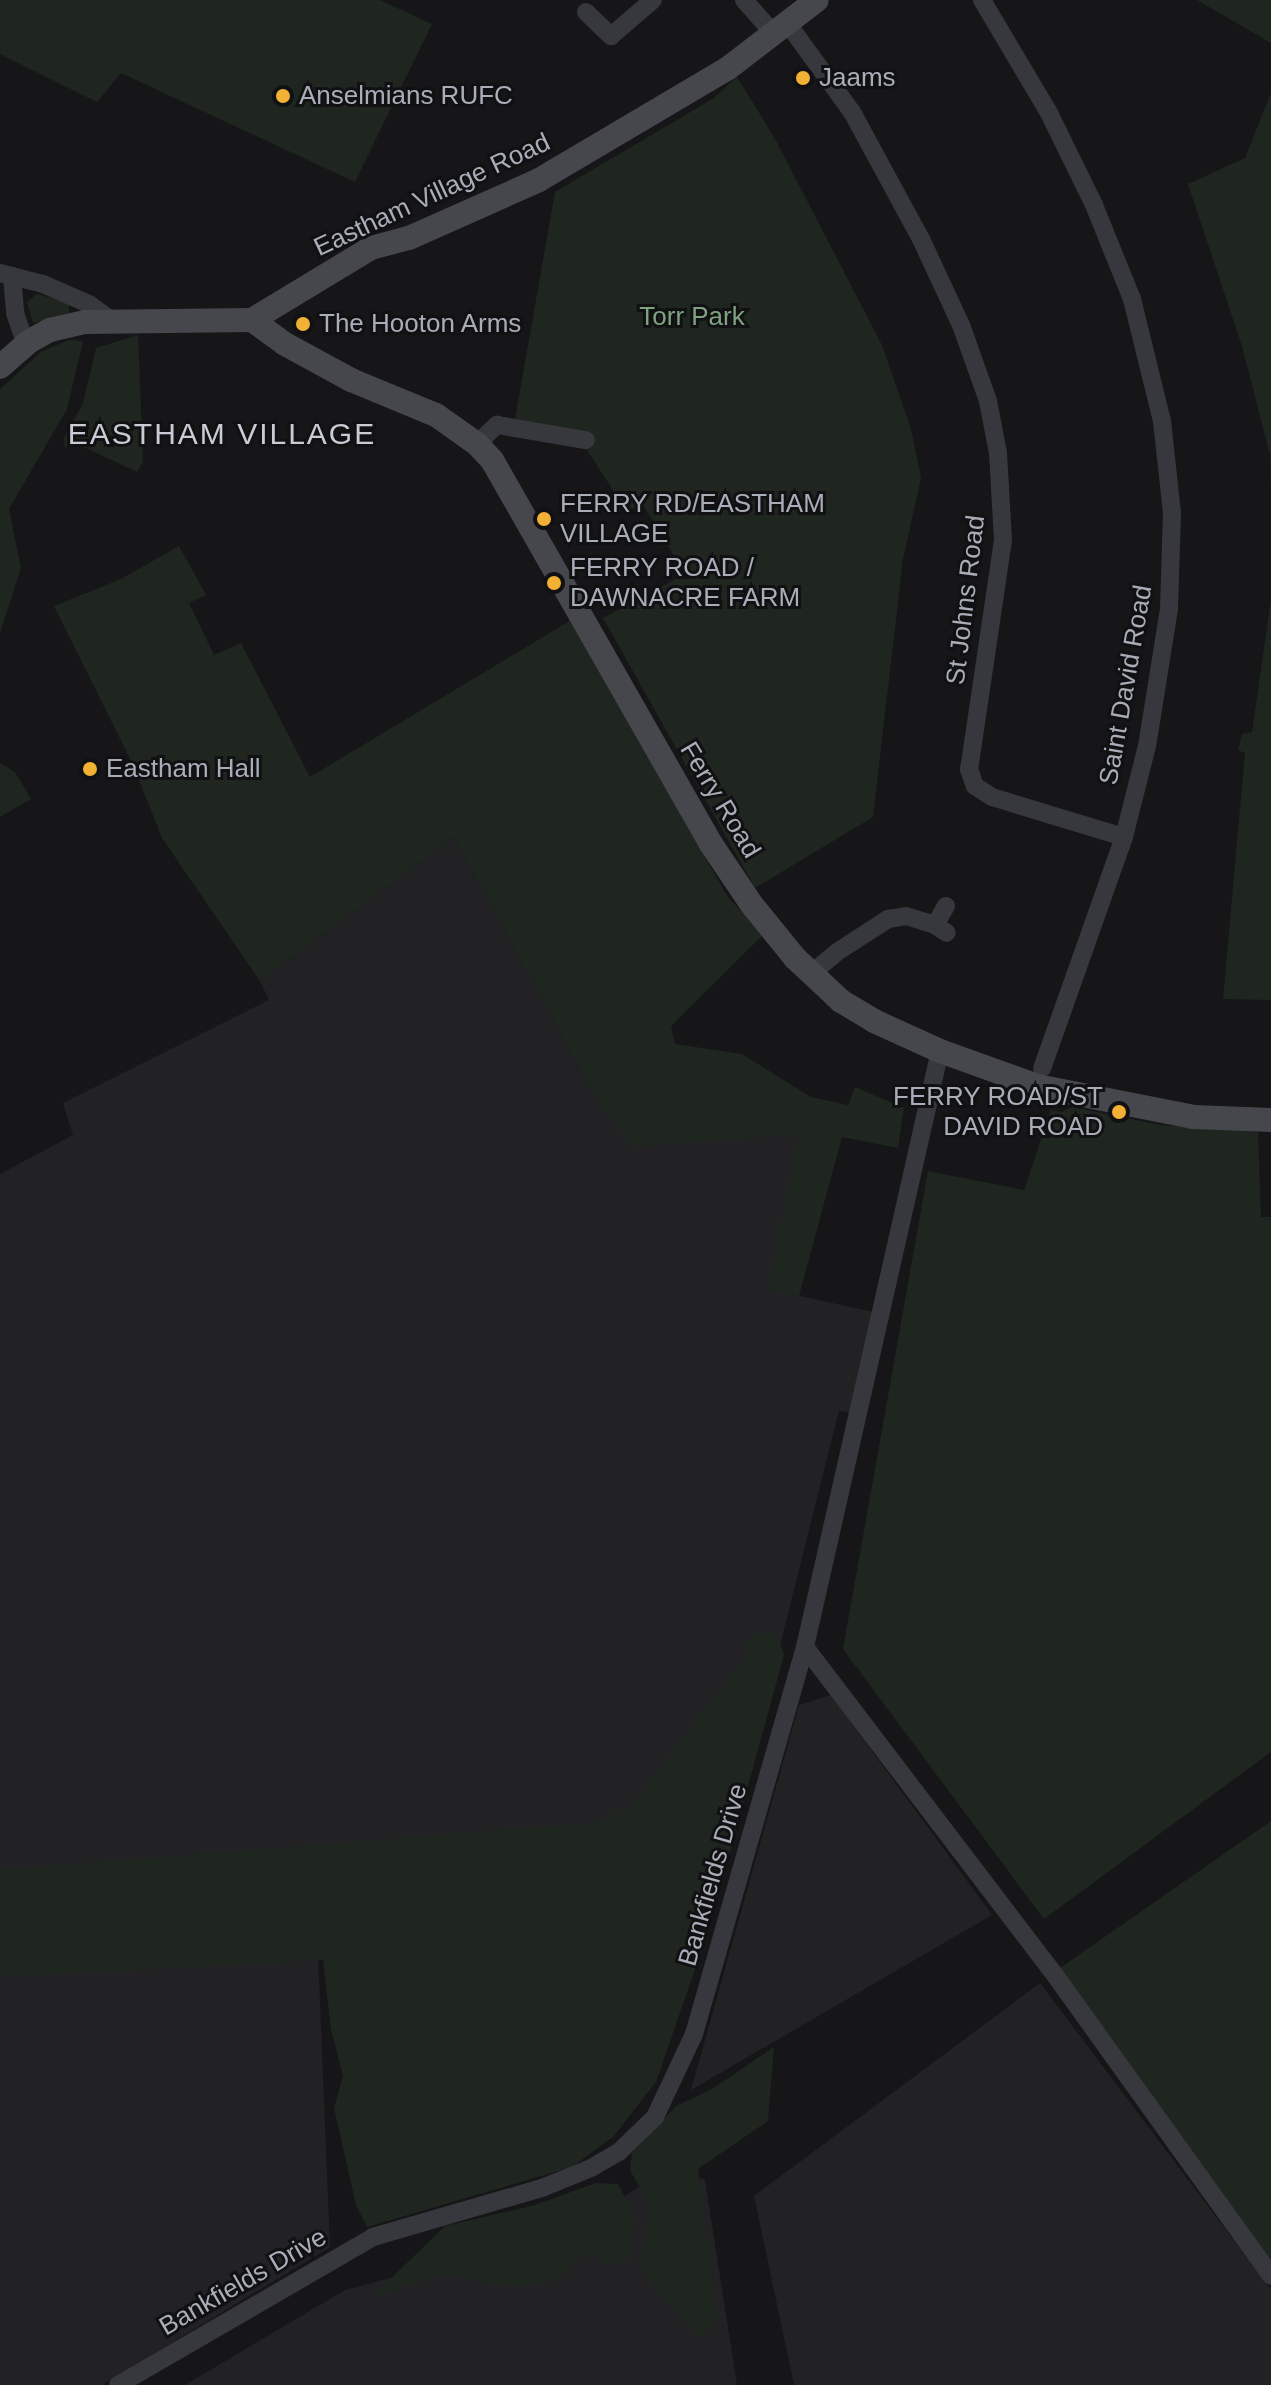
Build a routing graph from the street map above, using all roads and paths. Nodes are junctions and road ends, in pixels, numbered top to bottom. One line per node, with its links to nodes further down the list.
1 (653, 0): 5 (street)
2 (744, 0): 6 (street)
3 (817, 0): 6 (street, Eastham Village Road)
4 (982, 0): 14 (street, Saint David Road)
5 (586, 12)
6 (781, 29): 8 (street, Eastham Village Road); 14 (street, St Johns Road)
7 (6, 274): 9 (street); 10 (street)
8 (252, 320): 9 (street); 13 (street, Ferry Road)
9 (112, 321): 10 (street)
10 (26, 345): 11 (street)
11 (0, 367)
12 (586, 440): 13 (street)
13 (477, 444): 16 (street, Ferry Road)
14 (1124, 837): 18 (street, Saint David Road)
15 (946, 906): 16 (street)
16 (812, 973): 17 (street, Ferry Road)
17 (940, 1051): 19 (street, Ferry Road); 20 (street, Bankfields Drive)
18 (1042, 1068)
19 (1271, 1120)
20 (805, 1647): 21 (street); 22 (street, Bankfields Drive)
21 (1271, 2276)
22 (118, 2385)

